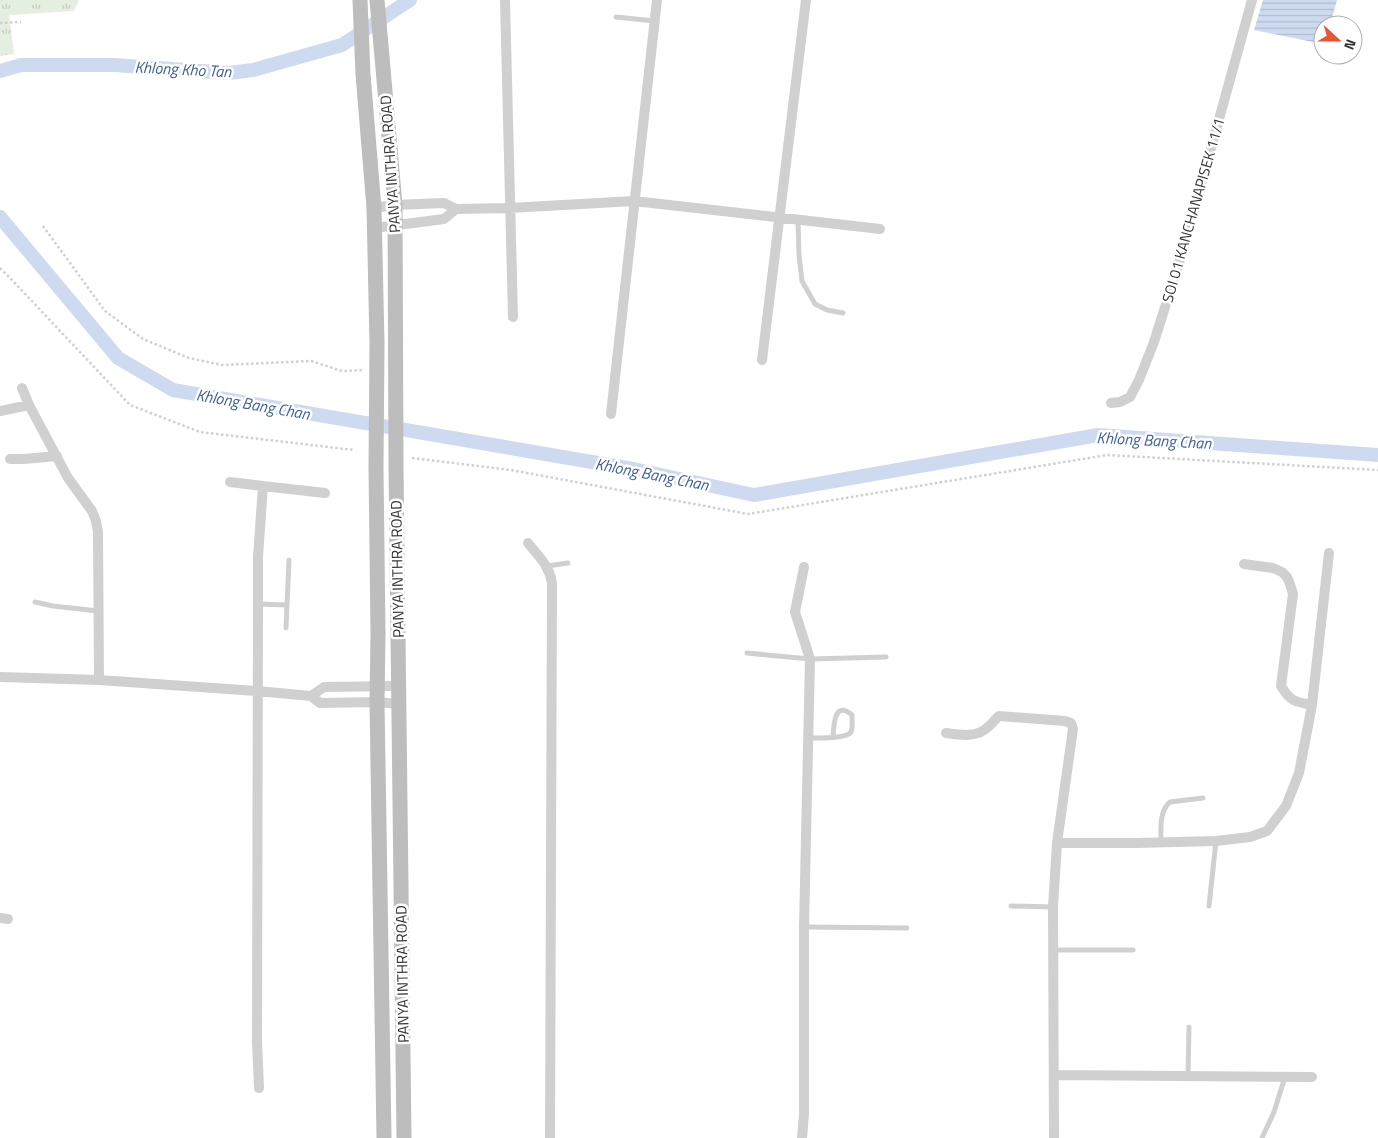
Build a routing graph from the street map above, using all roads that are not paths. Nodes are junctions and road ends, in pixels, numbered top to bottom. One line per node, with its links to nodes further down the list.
1 (505, 0): 12 (street)
2 (657, 0): 8 (street)
3 (806, 0): 14 (street)
4 (1252, 0): 23 (street, SOI 01 KANCHANAPISEK 11/1)
5 (377, 1): 10 (main road, PANYA INTHRA ROAD)
6 (360, 7): 11 (main road, PANYA INTHRA ROAD)
7 (616, 17): 8 (lane)
8 (654, 21): 9 (street)
9 (634, 201): 12 (street); 14 (street); 26 (street)
10 (395, 205): 11 (street); 13 (street); 16 (main road, PANYA INTHRA ROAD)
11 (374, 208): 17 (main road, PANYA INTHRA ROAD)
12 (510, 208): 13 (street); 20 (street)
13 (456, 210): 16 (street)
14 (780, 218): 15 (street); 21 (street)
15 (798, 220): 18 (street); 19 (lane)
16 (396, 224): 17 (street); 50 (main road, PANYA INTHRA ROAD)
17 (374, 228): 49 (main road, PANYA INTHRA ROAD)
18 (880, 229)
19 (843, 313)
20 (513, 317)
21 (762, 360)
22 (22, 388): 24 (street)
23 (1111, 403)
24 (29, 405): 25 (street); 27 (street)
25 (0, 411)
26 (611, 414)
27 (57, 456): 28 (street); 42 (street)
28 (10, 459)
29 (230, 482): 30 (street)
30 (263, 486): 31 (street); 40 (street)
31 (324, 494)
32 (528, 543): 37 (street)
33 (1329, 553): 55 (street)
34 (288, 560): 41 (lane)
35 (568, 563): 37 (lane)
36 (1244, 564): 55 (street)
37 (547, 566): 78 (street)
38 (804, 567): 46 (street)
39 (35, 602): 42 (lane)
40 (258, 604): 41 (lane); 51 (street)
41 (286, 605): 43 (lane)
42 (99, 611): 48 (street)
43 (286, 628)
44 (747, 653): 46 (lane)
45 (886, 657): 46 (lane)
46 (810, 659): 58 (street)
47 (0, 677): 48 (street)
48 (99, 680): 51 (street)
49 (378, 686): 50 (street); 52 (street); 53 (main road, PANYA INTHRA ROAD)
50 (398, 686): 54 (main road, PANYA INTHRA ROAD)
51 (257, 691): 52 (street); 75 (street)
52 (311, 696): 53 (street)
53 (377, 702): 54 (street); 76 (main road, PANYA INTHRA ROAD)
54 (398, 704): 77 (main road, PANYA INTHRA ROAD)
55 (1312, 705): 60 (street)
56 (946, 733): 61 (street)
57 (833, 737): 57 (lane); 58 (lane)
58 (807, 738): 66 (street)
59 (1203, 798): 62 (lane)
60 (1216, 841): 62 (street); 64 (lane)
61 (1057, 843): 62 (street); 65 (street)
62 (1161, 843)
63 (1011, 906): 65 (lane)
64 (1209, 906)
65 (1053, 907): 68 (street)
66 (804, 927): 67 (lane); 79 (street)
67 (907, 928)
68 (1053, 950): 69 (lane); 71 (street)
69 (1133, 950)
70 (1189, 1027): 72 (lane)
71 (1054, 1075): 72 (street); 80 (street)
72 (1188, 1076): 73 (street)
73 (1285, 1076): 74 (street); 81 (lane)
74 (1312, 1077)
75 (259, 1088)
76 (384, 1138)
77 (404, 1138)
78 (550, 1138)
79 (802, 1138)
80 (1054, 1138)
81 (1262, 1138)

